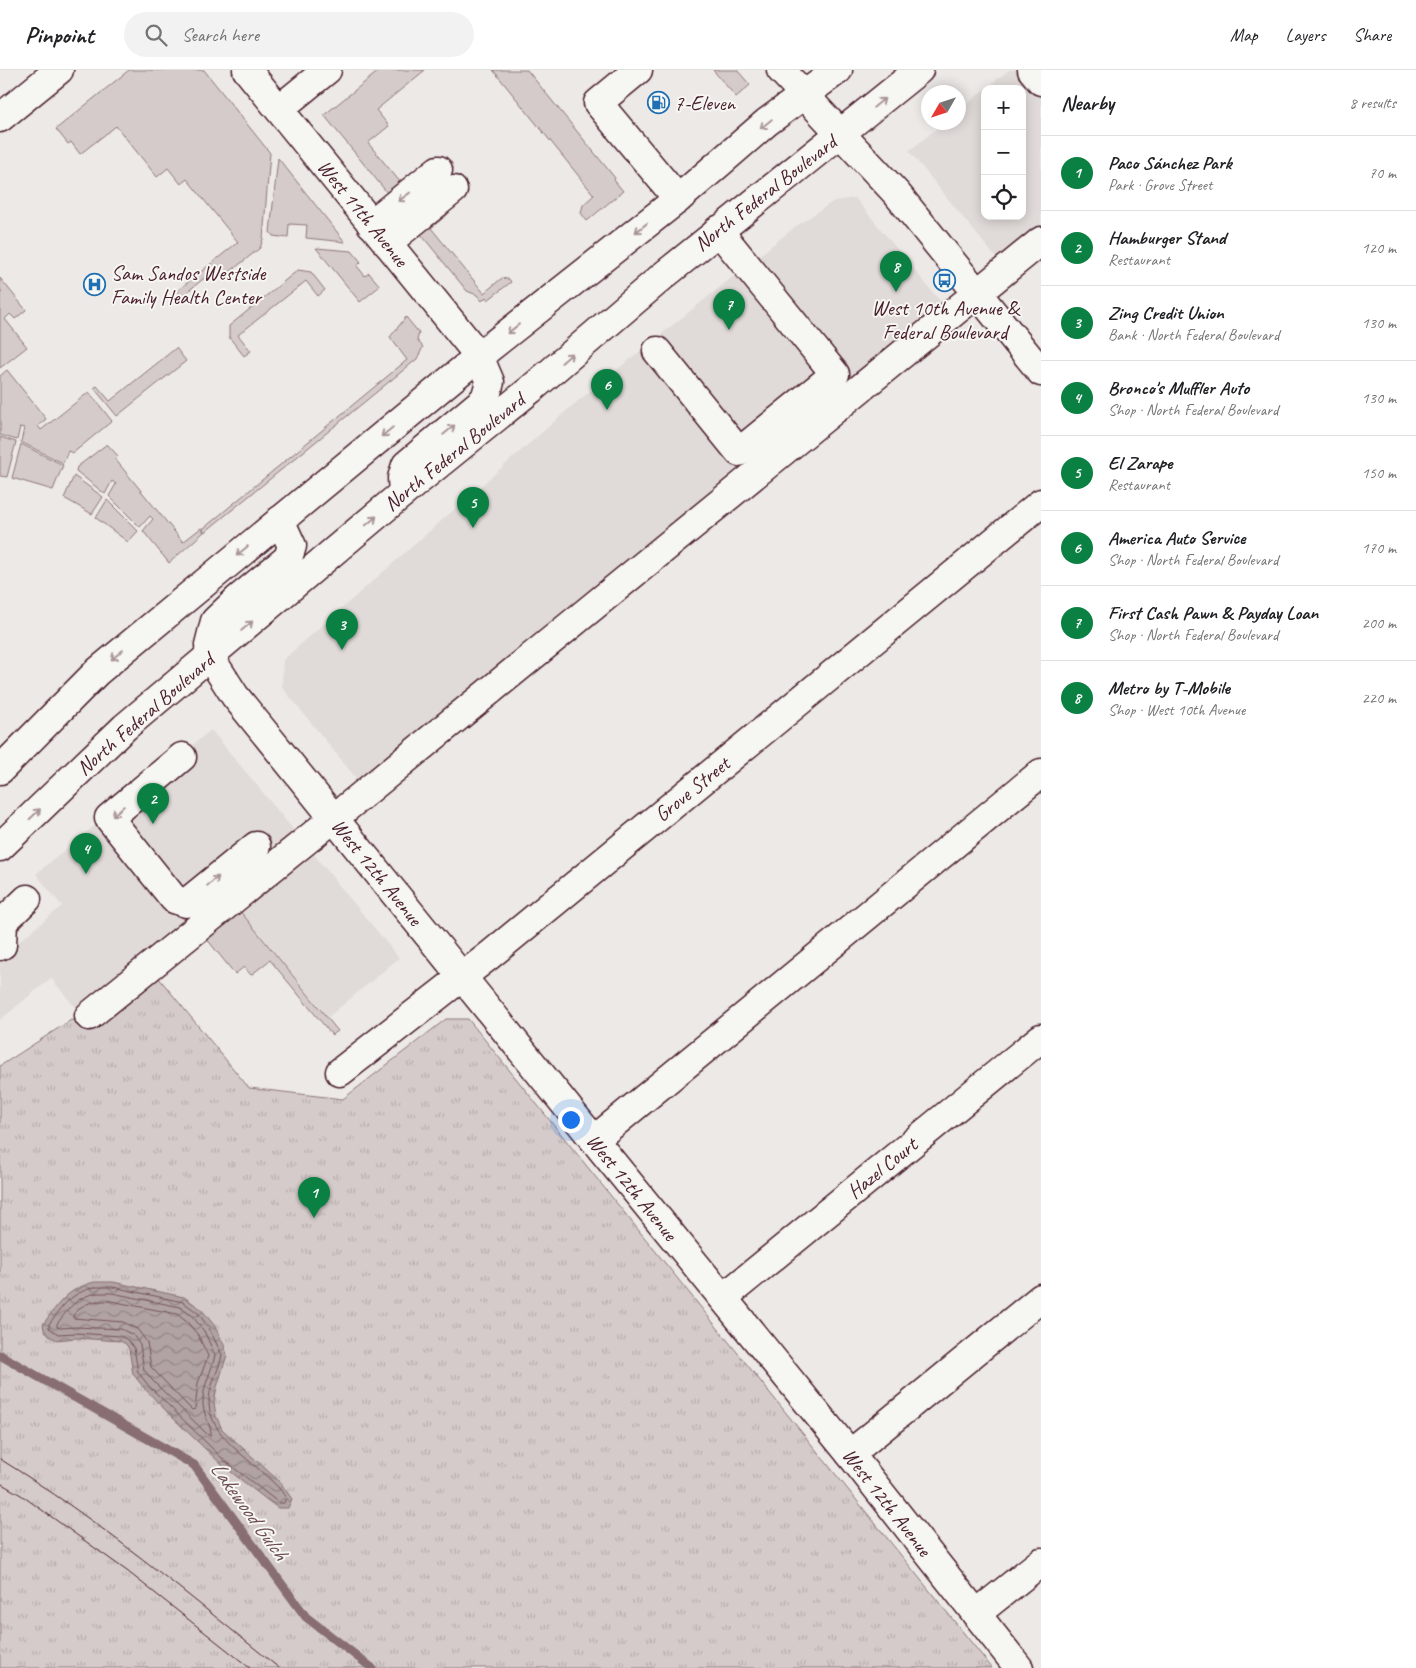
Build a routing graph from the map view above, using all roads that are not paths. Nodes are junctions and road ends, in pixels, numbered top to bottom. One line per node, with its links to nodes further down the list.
1 (59, 70): 12 (street)
2 (247, 70): 11 (street, West 11th Avenue)
3 (327, 70): 11 (street)
4 (638, 70): 15 (street)
5 (781, 70): 10 (street)
6 (838, 70): 10 (street)
7 (919, 70): 13 (street, North Federal Boulevard, one-way to 7)
8 (1032, 70): 9 (street)
9 (1041, 80)
10 (805, 95): 13 (street); 15 (street, one-way to 15)
11 (279, 109): 17 (street, West 11th Avenue)
12 (0, 118)
13 (841, 134): 16 (street, North Federal Boulevard); 19 (street)
14 (446, 180): 17 (street)
15 (678, 199): 21 (street, one-way to 21)
16 (718, 230): 20 (street); 23 (street, North Federal Boulevard, one-way to 16)
17 (379, 233): 21 (street, West 11th Avenue)
18 (1041, 241): 19 (street)
19 (977, 293): 22 (street); 30 (street)
20 (657, 351)
21 (479, 356): 23 (street, West 11th Avenue, one-way to 21); 25 (street, one-way to 25)
22 (1041, 372)
23 (403, 493): 26 (street, North Federal Boulevard, one-way to 23)
24 (1041, 503): 35 (street, Grove Street)
25 (280, 520): 26 (street); 28 (street, one-way to 28)
26 (210, 658): 30 (street, West 12th Avenue); 32 (street, North Federal Boulevard, one-way to 26)
27 (182, 757): 31 (street, one-way to 31)
28 (0, 770)
29 (1041, 773): 39 (street)
30 (334, 818): 35 (street, West 12th Avenue); 36 (street)
31 (256, 846)
32 (0, 847)
33 (27, 899): 34 (street)
34 (0, 946)
35 (462, 977): 38 (street, Grove Street); 39 (street, West 12th Avenue)
36 (89, 1016)
37 (1041, 1038): 40 (street, Hazel Court)
38 (340, 1072)
39 (594, 1140): 40 (street, West 12th Avenue)
40 (723, 1298): 42 (street, West 12th Avenue)
41 (1041, 1298): 42 (street)
42 (850, 1454): 44 (street, West 12th Avenue)
43 (1041, 1562): 44 (street)
44 (976, 1614): 45 (street, West 12th Avenue)
45 (1020, 1668)

